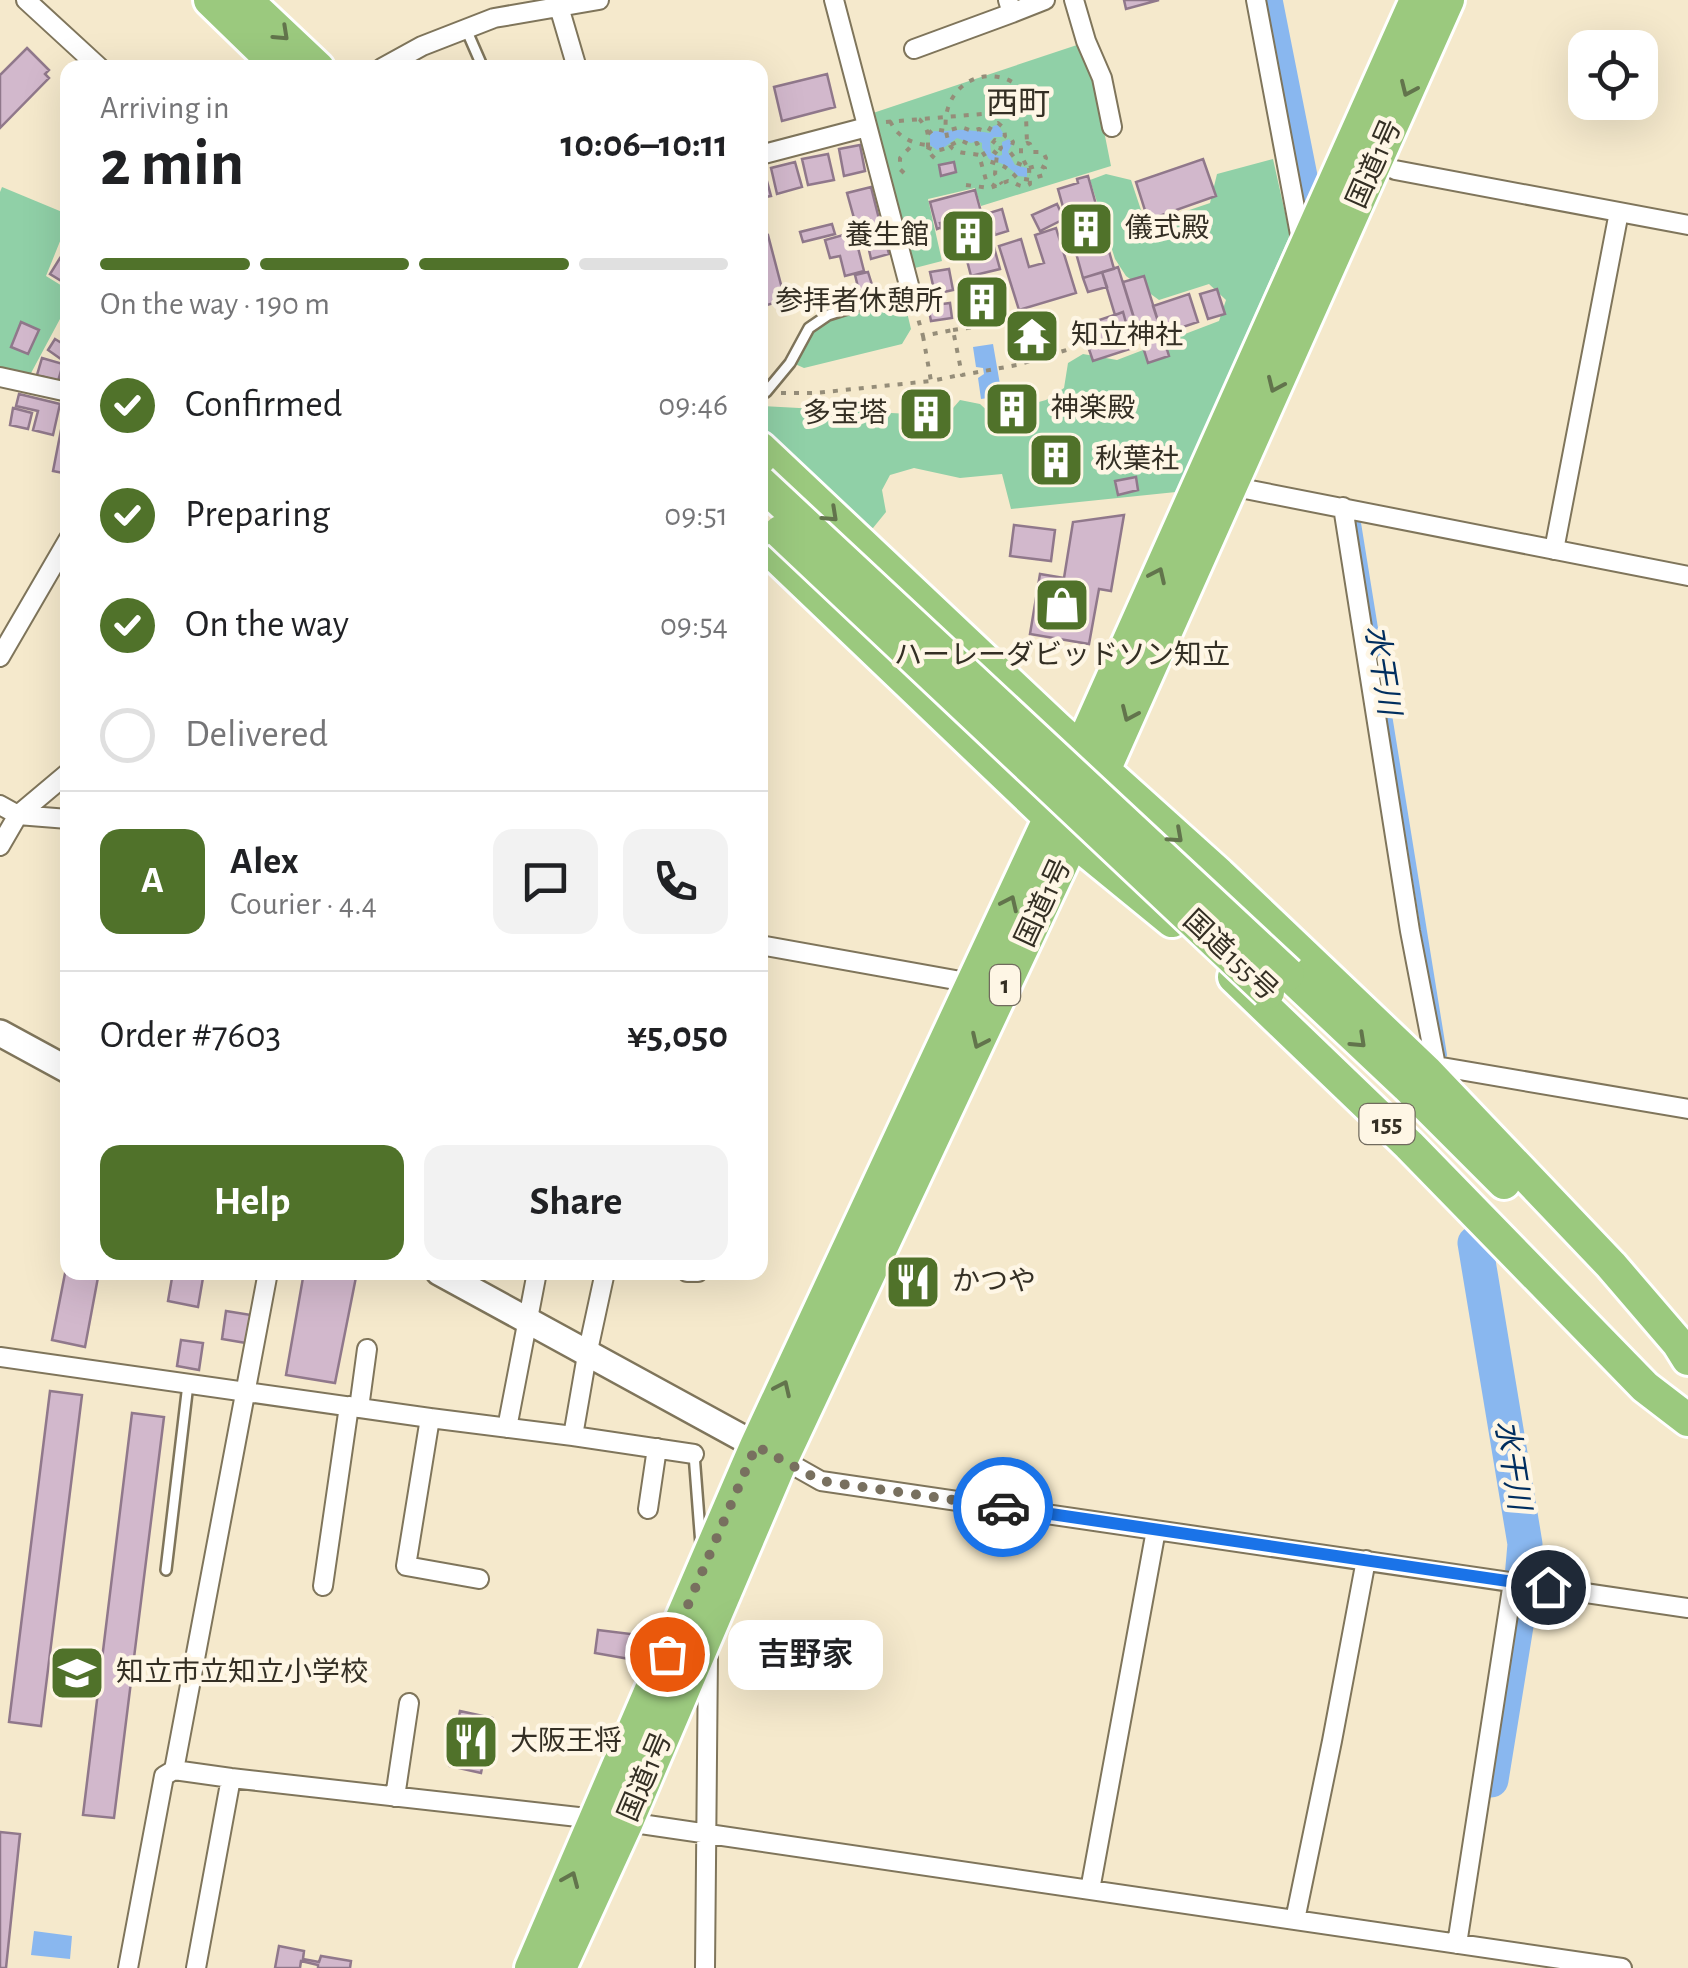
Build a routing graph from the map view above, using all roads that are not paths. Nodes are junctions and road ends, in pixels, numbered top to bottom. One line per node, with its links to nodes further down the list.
1 (26, 0): 15 (street)
2 (210, 0): 16 (highway)
3 (246, 0): 17 (highway, one-way to 17)
4 (599, 0): 11 (street)
5 (834, 0): 21 (street)
6 (1045, 0): 12 (street)
7 (1074, 0): 22 (street)
8 (1256, 0): 27 (street)
9 (1416, 0): 27 (highway, 国道1号 / 1)
10 (1448, 0): 33 (highway, 国道1号 / 1, one-way to 33)
11 (558, 3): 13 (street); 20 (street)
12 (1010, 6): 14 (street)
13 (466, 28): 18 (street); 19 (lane)
14 (914, 49)
15 (91, 60)
16 (272, 60)
17 (310, 60)
18 (397, 60)
19 (480, 60)
20 (575, 60)
21 (867, 127): 23 (street); 28 (street)
22 (1112, 128)
23 (768, 153)
24 (1395, 170): 25 (street)
25 (1620, 212): 26 (street); 38 (street)
26 (1688, 225)
27 (1303, 249): 42 (highway, 国道1号 / 1, one-way to 27)
28 (910, 289): 30 (lane)
29 (0, 377): 31 (street)
30 (768, 387)
31 (60, 390)
32 (768, 456): 42 (highway, 155, one-way to 42)
33 (1230, 486): 35 (street); 43 (highway, 国道1号 / 1, one-way to 43)
34 (768, 490): 53 (highway, 国道155号 / 155, bridge)
35 (1342, 508): 38 (street); 56 (street)
36 (768, 520): 53 (highway, 国道155号 / 155, bridge)
37 (768, 549): 47 (highway, 155)
38 (1554, 550): 40 (street)
39 (60, 554): 41 (street)
40 (1688, 576)
41 (0, 657)
42 (1079, 748): 43 (highway, 155); 47 (highway, 国道1号 / 1)
43 (1104, 771): 49 (highway, 国道1号 / 1); 56 (highway, 155, one-way to 56)
44 (60, 779): 46 (street)
45 (0, 805): 46 (street)
46 (18, 814): 48 (street); 50 (street)
47 (1050, 816): 49 (highway, 155); 52 (highway, 国道1号 / 1, one-way to 47)
48 (60, 818)
49 (1074, 840): 73 (highway, 155); 77 (highway, 国道1号 / 1, one-way to 77)
50 (0, 846)
51 (768, 946): 52 (street)
52 (972, 983): 77 (highway, 国道1号 / 1, one-way to 52)
53 (1278, 983): 67 (highway, 国道155号 / 155, one-way to 67); 71 (highway, 国道155号 / 155)
54 (0, 1034): 55 (street)
55 (60, 1066)
56 (1431, 1068): 57 (street); 66 (highway, 155)
57 (1688, 1109)
58 (266, 1280): 69 (street)
59 (453, 1280): 62 (street)
60 (536, 1280): 62 (street)
61 (603, 1280): 64 (street)
62 (528, 1322): 64 (street); 74 (street)
63 (367, 1349): 70 (street)
64 (587, 1355): 75 (street); 77 (street)
65 (0, 1357): 68 (street)
66 (1688, 1359)
67 (1688, 1379)
68 (188, 1384): 69 (street); 83 (lane)
69 (245, 1391): 70 (street); 90 (street)
70 (354, 1407): 72 (street); 86 (street)
71 (1688, 1412)
72 (430, 1418): 74 (street); 84 (street)
73 (1688, 1420)
74 (508, 1428): 75 (street)
75 (573, 1436): 76 (street)
76 (657, 1448): 78 (street); 79 (street)
77 (769, 1453): 80 (street); 88 (highway, 国道1号 / 1); 93 (highway, 国道1号 / 1)
78 (694, 1454): 81 (lane)
79 (648, 1509)
80 (1156, 1530): 82 (street); 95 (street)
81 (701, 1548)
82 (1366, 1560): 85 (street); 96 (street)
83 (166, 1570)
84 (479, 1579)
85 (1513, 1582): 87 (street); 97 (street)
86 (323, 1586)
87 (1688, 1608)
88 (708, 1632): 93 (highway, 国道1号 / 1); 94 (street)
89 (409, 1703): 92 (street)
90 (174, 1770): 91 (street); 98 (street)
91 (231, 1778): 92 (street); 99 (street)
92 (395, 1796): 93 (street)
93 (612, 1821): 94 (street); 100 (highway, 国道1号 / 1, one-way to 93); 101 (highway, 国道1号 / 1)
94 (707, 1834): 95 (street); 102 (street)
95 (1090, 1890): 96 (street)
96 (1295, 1920): 97 (street)
97 (1457, 1944): 103 (street)
98 (128, 1968)
99 (196, 1968)
100 (531, 1968)
101 (560, 1968)
102 (704, 1968)
103 (1622, 1968)

